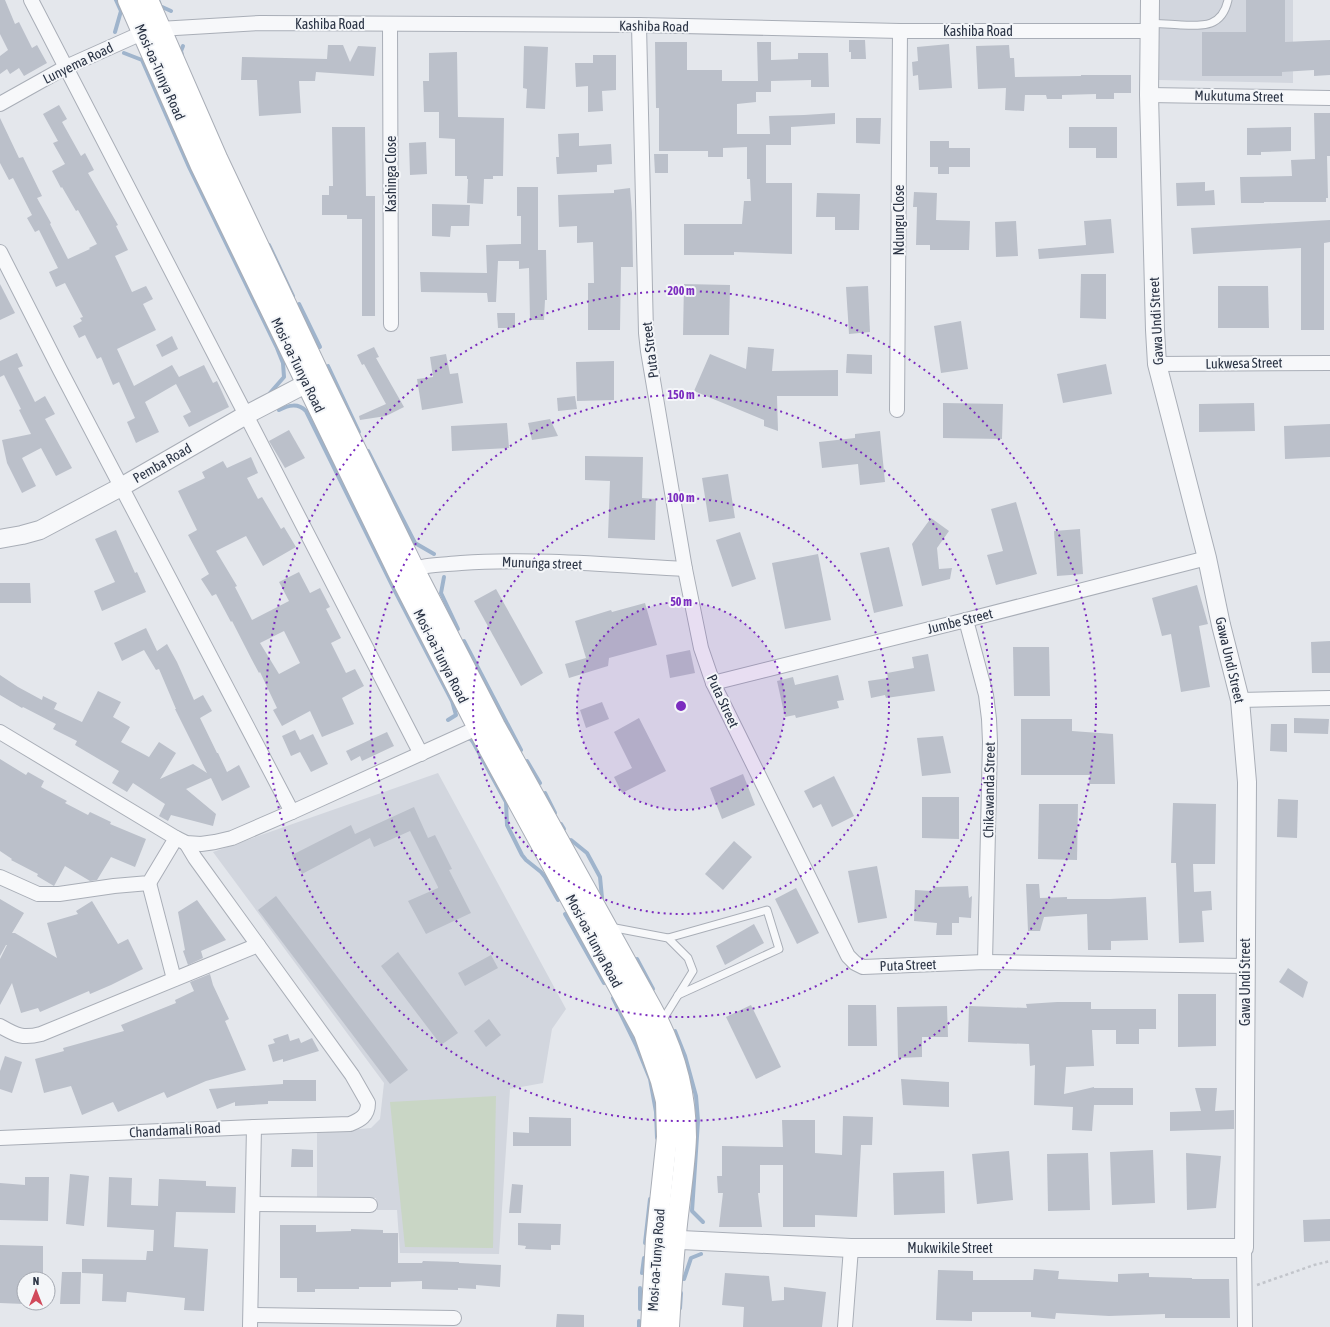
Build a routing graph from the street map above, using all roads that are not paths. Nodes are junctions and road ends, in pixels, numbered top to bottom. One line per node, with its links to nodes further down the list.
1 (31, 0): 11 (street)
2 (128, 0): 10 (main road, Mosi-oa-Tunya Road)
3 (148, 0): 10 (main road, Mosi-oa-Tunya Road)
4 (1150, 0): 8 (street, Gawa Undi Street)
5 (1228, 0): 8 (lane)
6 (390, 24): 7 (street, Kashiba Road); 10 (street, Kashiba Road); 16 (street, Kashinga Close)
7 (639, 25): 9 (street, Kashiba Road); 25 (street, Puta Street)
8 (1149, 27): 9 (street, Kashiba Road); 12 (street, Gawa Undi Street)
9 (900, 30): 20 (street, Ndungu Close)
10 (151, 31): 11 (street, Lunyema Road); 19 (main road, Mosi-oa-Tunya Road)
11 (66, 67): 14 (street, Lunyema Road); 21 (street)
12 (1149, 95): 13 (street, Mukutuma Street); 18 (street, Gawa Undi Street)
13 (1330, 98)
14 (0, 104)
15 (0, 252): 22 (street)
16 (391, 324)
17 (1330, 363): 18 (street, Lukwesa Street)
18 (1157, 364): 24 (street, Gawa Undi Street)
19 (313, 380): 21 (street, Pemba Road); 26 (main road, Mosi-oa-Tunya Road)
20 (897, 410)
21 (246, 415): 22 (street, Pemba Road); 33 (street)
22 (121, 487): 23 (street, Pemba Road); 34 (street)
23 (0, 539)
24 (1207, 558): 27 (street, Jumbe Street); 30 (street, Gawa Undi Street)
25 (685, 569): 26 (street, Mununga street); 28 (street, Puta Street)
26 (407, 572): 31 (main road, Mosi-oa-Tunya Road)
27 (966, 620): 28 (street, Jumbe Street); 41 (street, Chikawanda Street)
28 (713, 683): 41 (street, Puta Street)
29 (1330, 698): 30 (street)
30 (1240, 700): 42 (street, Gawa Undi Street)
31 (485, 724): 33 (street); 38 (main road, Mosi-oa-Tunya Road); 51 (main road, Mosi-oa-Tunya Road)
32 (0, 732): 35 (street)
33 (421, 754): 34 (street)
34 (292, 812): 35 (street)
35 (181, 841): 37 (street); 40 (street)
36 (0, 877): 37 (street)
37 (149, 883): 43 (street)
38 (606, 926): 39 (lane); 45 (main road, Mosi-oa-Tunya Road)
39 (668, 938): 44 (lane); 44 (lane)
40 (258, 945): 43 (street); 47 (street, Chandamali Road)
41 (985, 962): 42 (street, Puta Street)
42 (1245, 966): 53 (street, Gawa Undi Street)
43 (174, 979): 46 (street)
44 (678, 995): 45 (lane)
45 (660, 1024): 51 (main road, Mosi-oa-Tunya Road)
46 (0, 1026)
47 (254, 1127): 48 (street, Chandamali Road); 49 (street)
48 (0, 1138)
49 (253, 1204): 50 (street); 55 (street)
50 (370, 1205)
51 (666, 1240): 52 (street, Mukwikile Street); 56 (main road, Mosi-oa-Tunya Road); 57 (main road, Mosi-oa-Tunya Road)
52 (851, 1248): 53 (street, Mukwikile Street); 58 (street)
53 (1244, 1248): 59 (street, Gawa Undi Street)
54 (454, 1318): 55 (street)
55 (250, 1321)
56 (651, 1327)
57 (669, 1327)
58 (845, 1327)
59 (1245, 1327)

